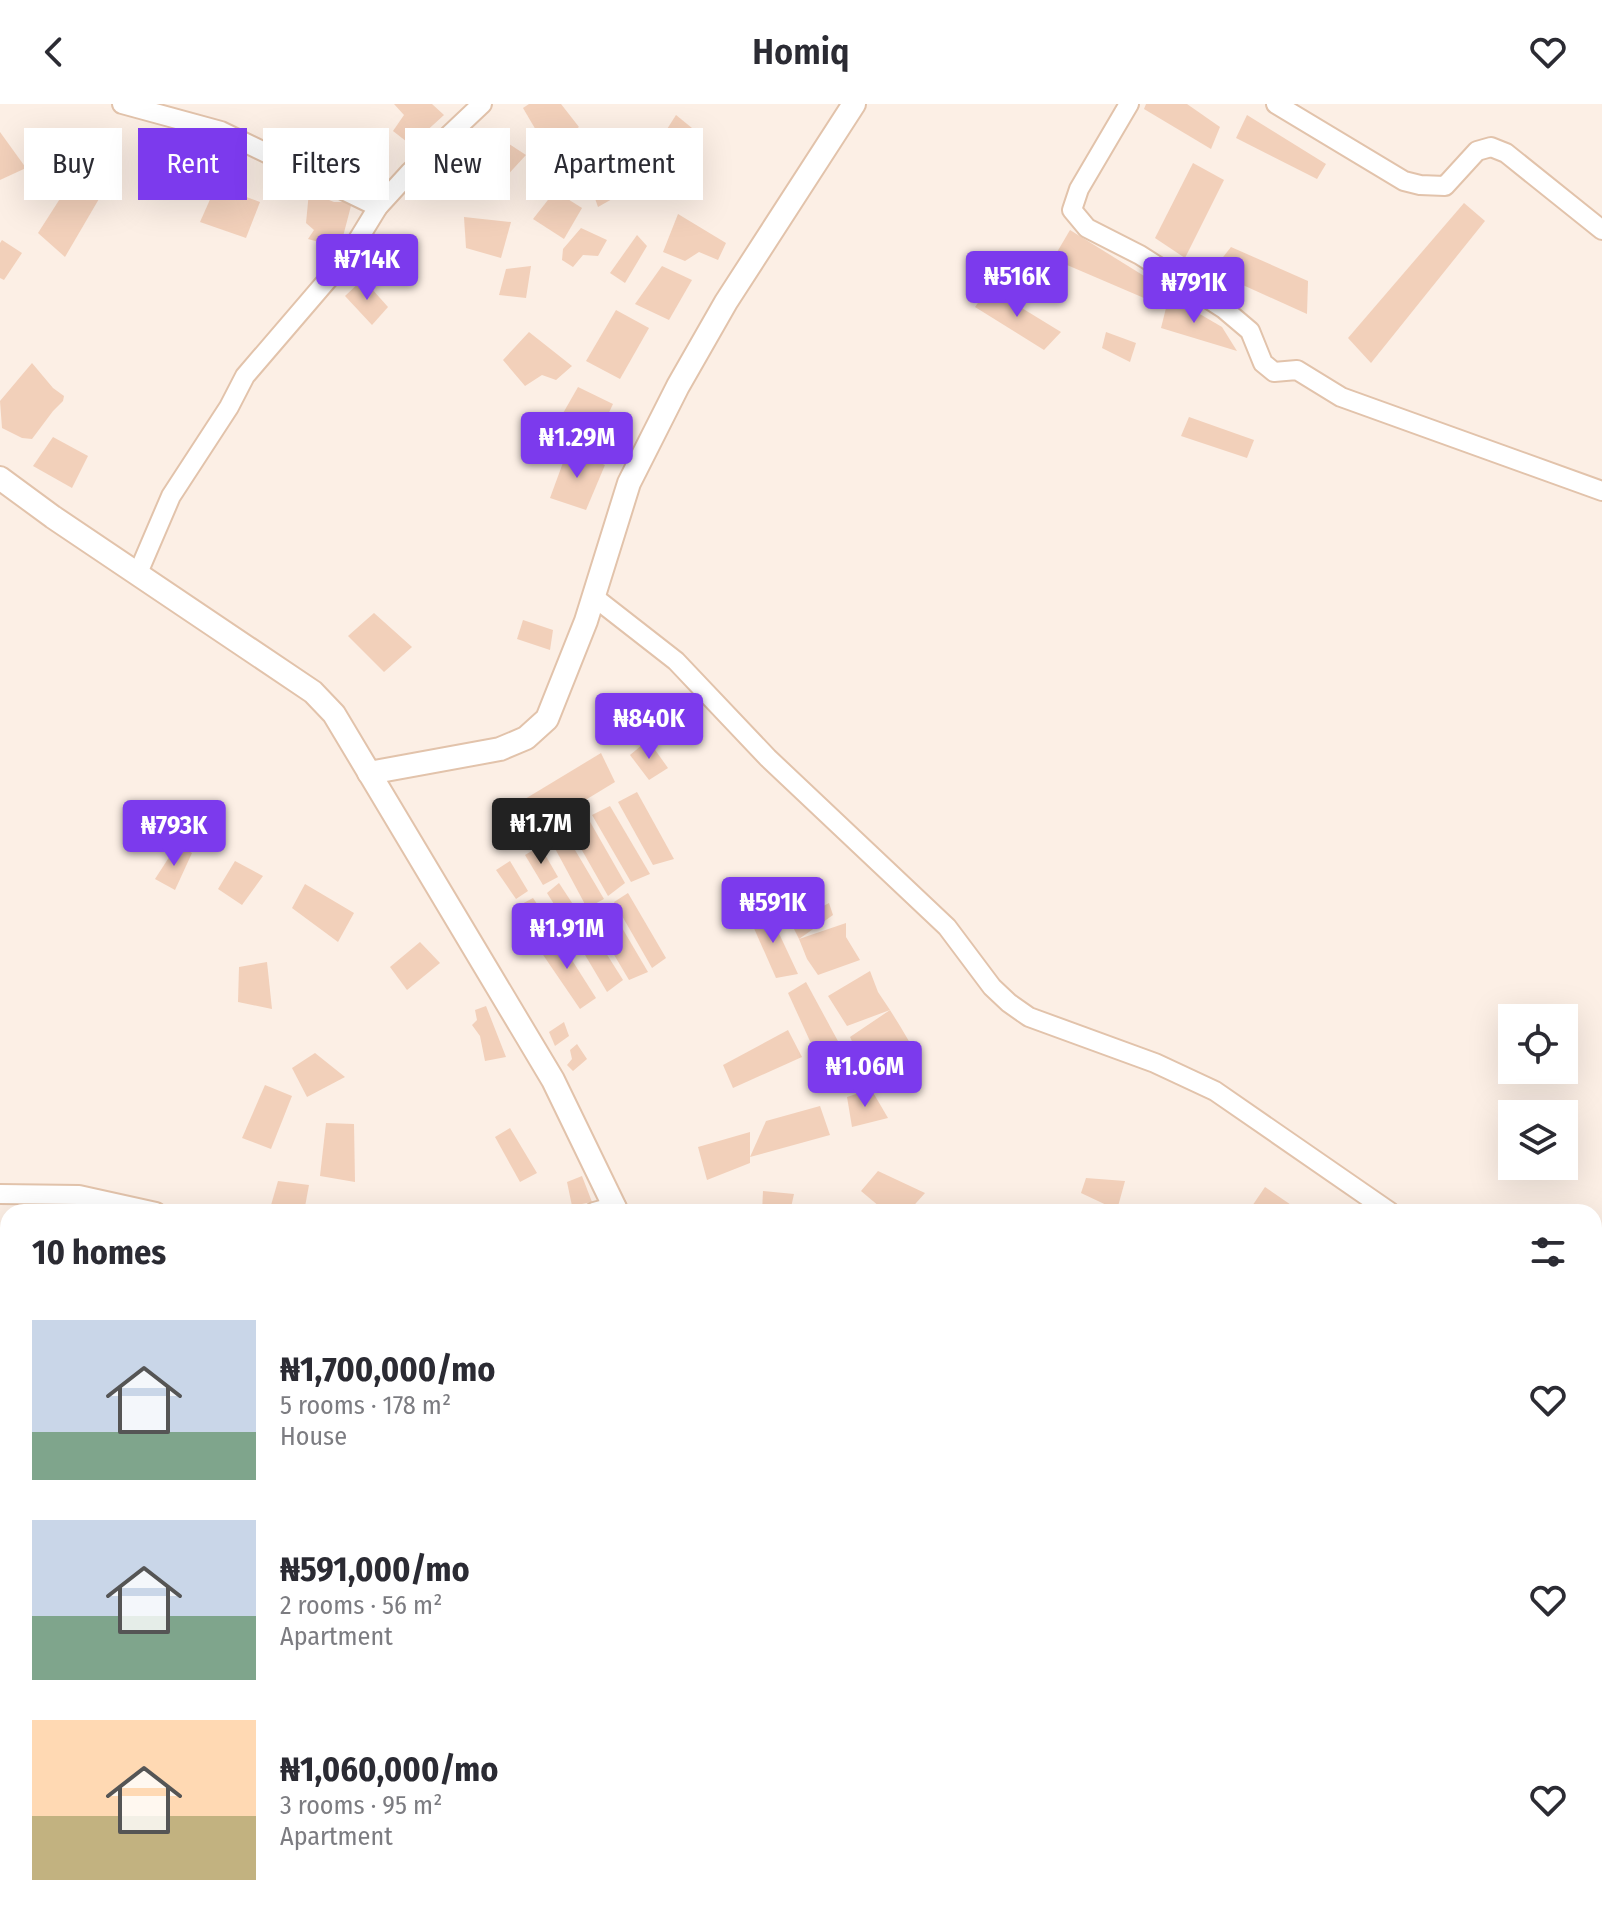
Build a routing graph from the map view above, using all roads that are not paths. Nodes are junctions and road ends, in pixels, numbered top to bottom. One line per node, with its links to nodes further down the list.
1 (122, 104): 6 (street)
2 (482, 104): 6 (street)
3 (854, 104): 11 (street)
4 (1129, 104): 9 (street)
5 (1276, 104): 7 (street)
6 (378, 207): 10 (street)
7 (1602, 230)
8 (0, 478): 10 (street)
9 (1602, 491)
10 (138, 573): 12 (street)
11 (594, 597): 12 (street); 16 (street)
12 (369, 773): 15 (street)
13 (0, 1194): 14 (street)
14 (120, 1204)
15 (606, 1204)
16 (1378, 1204)

